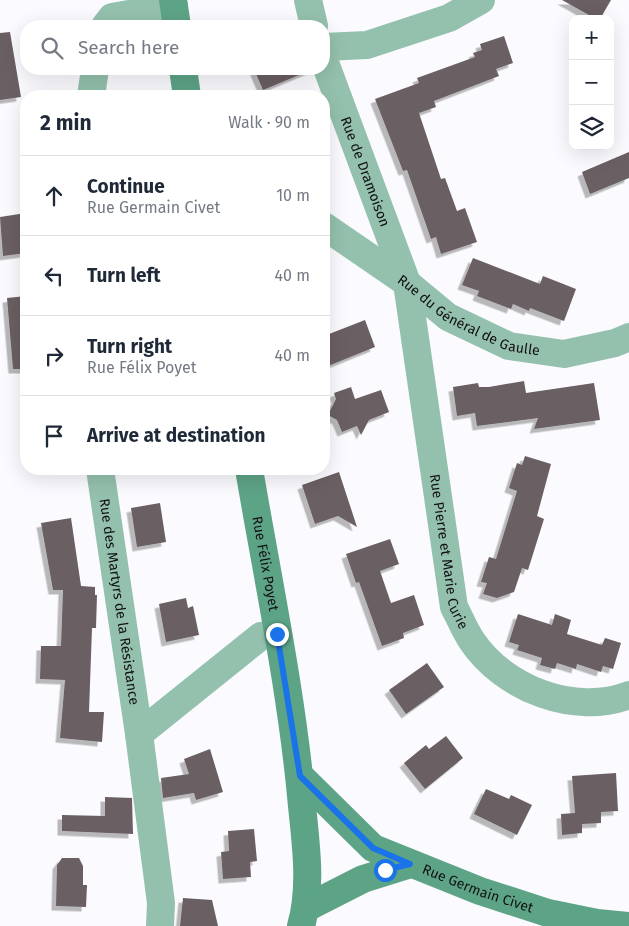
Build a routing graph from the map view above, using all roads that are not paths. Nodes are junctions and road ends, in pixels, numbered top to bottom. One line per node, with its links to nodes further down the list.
1 (308, 0): 5 (street)
2 (481, 0): 6 (street)
3 (175, 11): 4 (street)
4 (111, 14)
5 (313, 20)
6 (330, 47)
7 (94, 75): 10 (street)
8 (185, 75): 11 (street)
9 (330, 75): 13 (street, Rue de Dramoison)
10 (92, 90)
11 (187, 90)
12 (330, 230): 13 (street, Rue du Général de Gaulle)
13 (407, 283): 14 (street, Rue du Général de Gaulle); 18 (street, Rue Pierre et Marie Curie)
14 (629, 338)
15 (101, 475): 19 (street, Rue des Martyrs de la Résistance)
16 (250, 475): 17 (street, Rue Félix Poyet)
17 (277, 634): 19 (street); 20 (street, Rue Félix Poyet)
18 (629, 695)
19 (139, 734): 23 (street, Rue des Martyrs de la Résistance)
20 (300, 776): 21 (street); 22 (street, Rue Félix Poyet)
21 (410, 864): 22 (street, Rue Germain Civet); 24 (street, Rue Germain Civet)
22 (303, 917)
23 (160, 926)
24 (629, 926)

